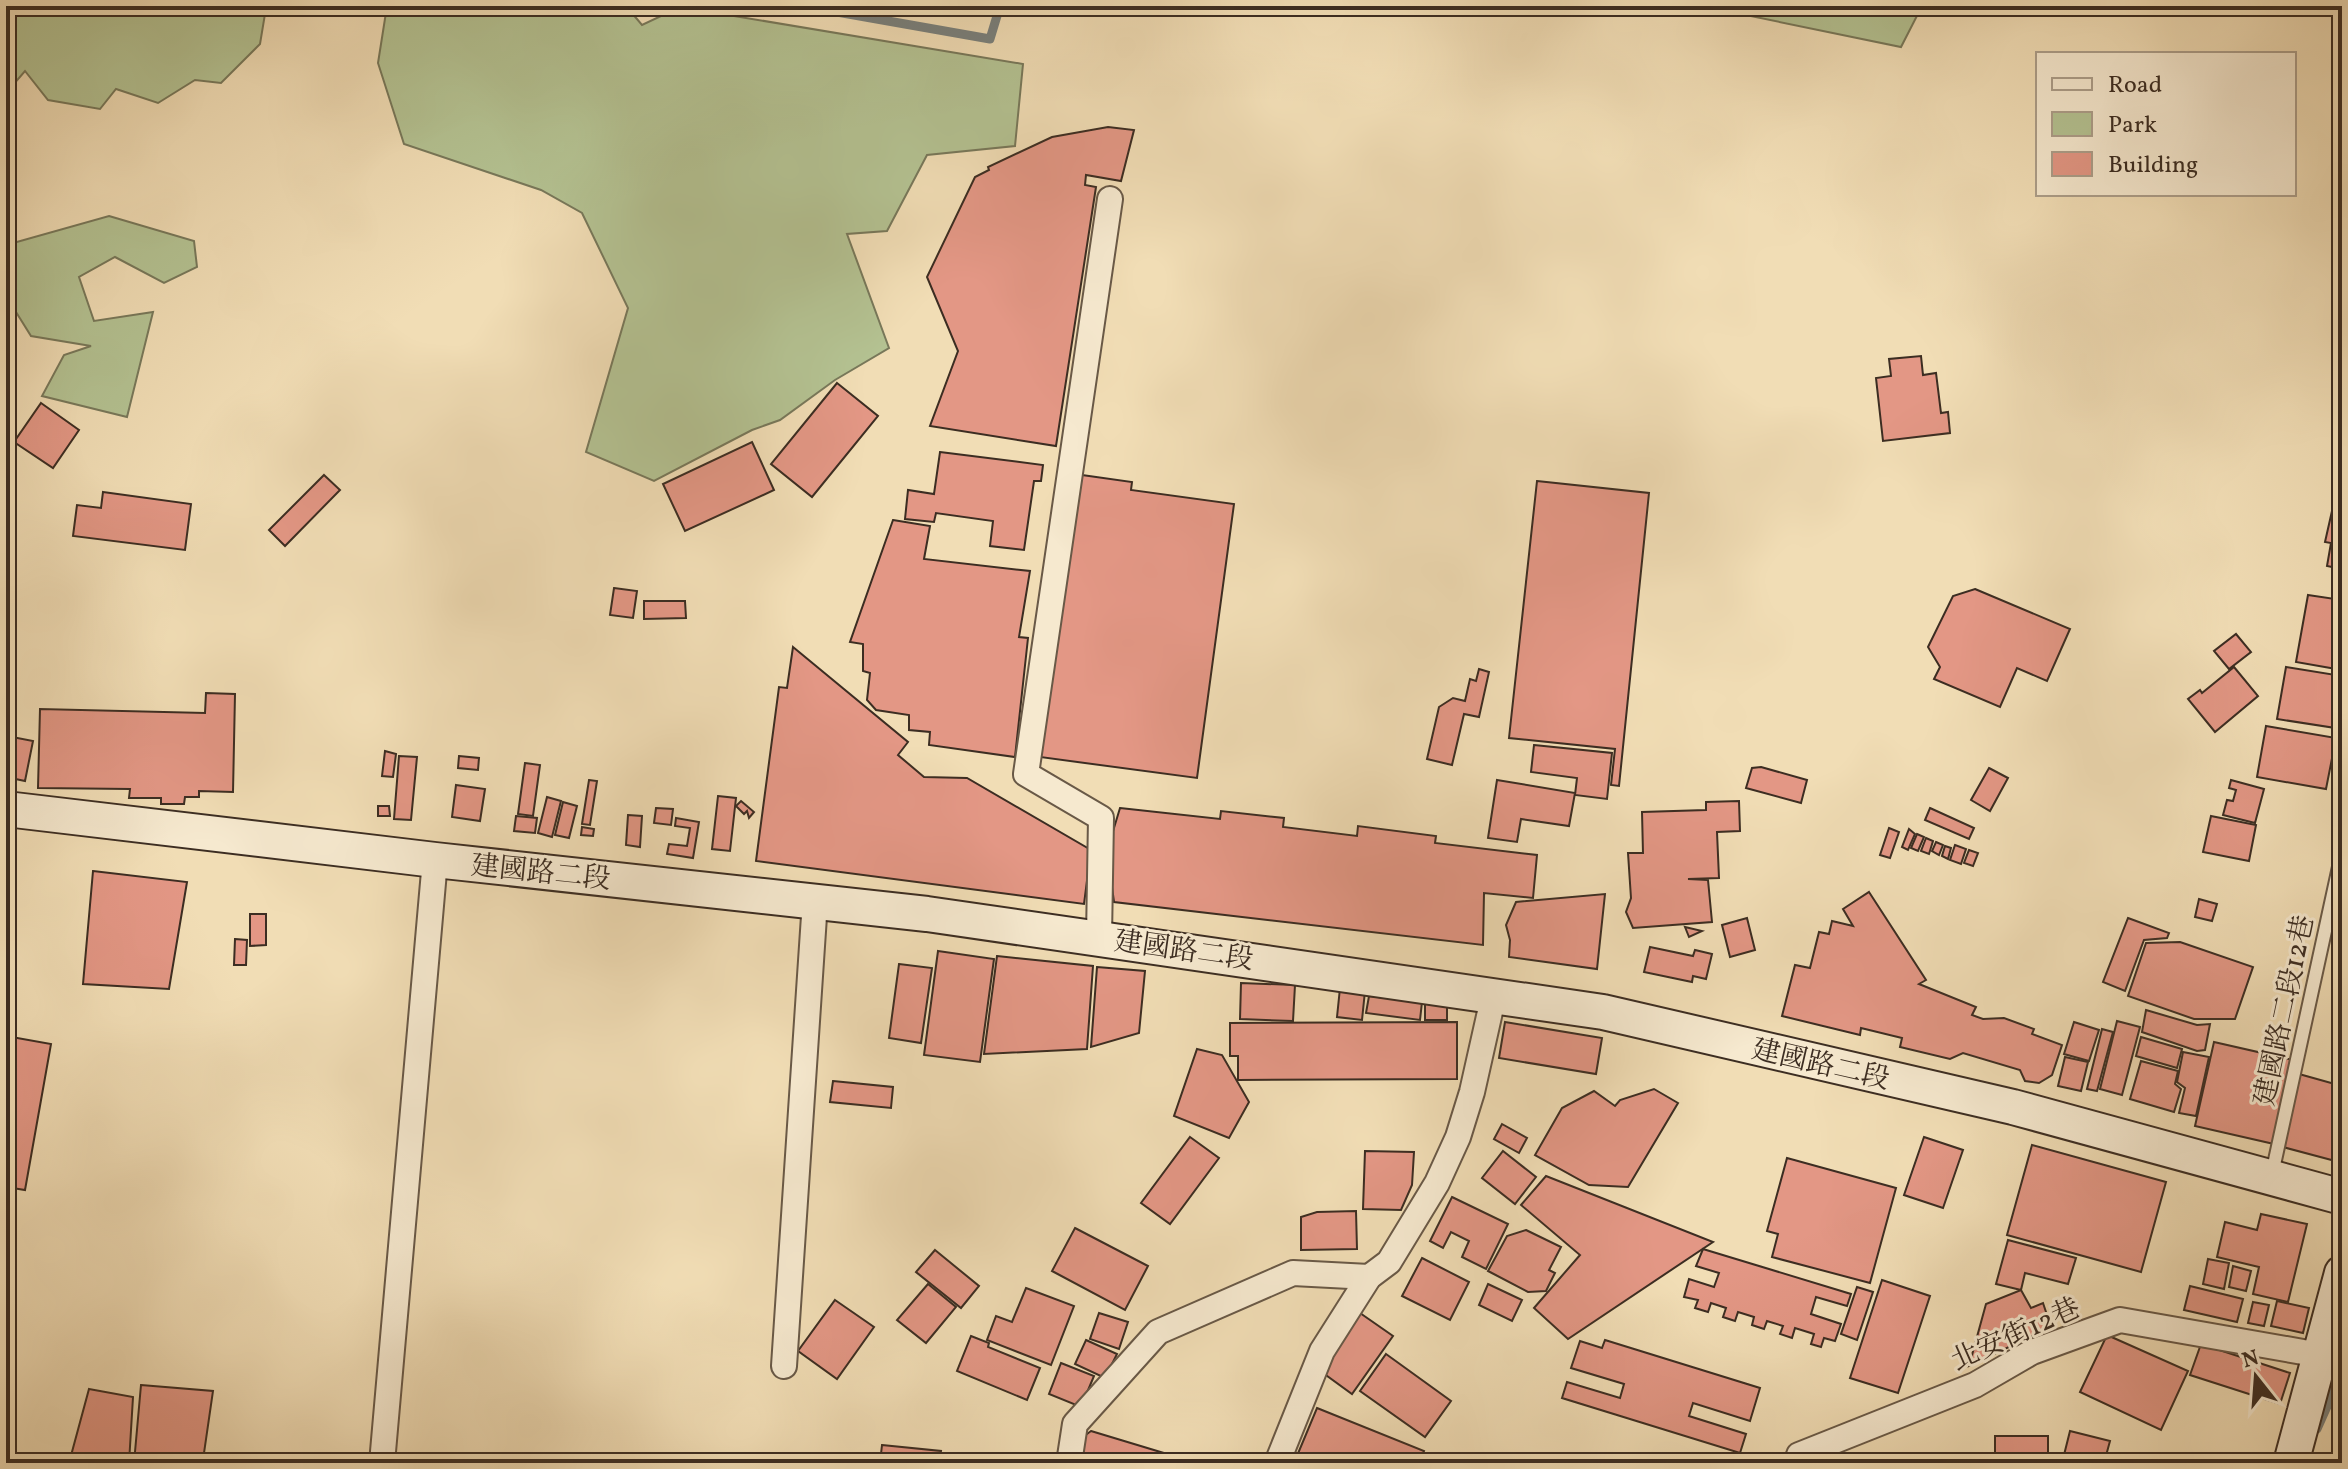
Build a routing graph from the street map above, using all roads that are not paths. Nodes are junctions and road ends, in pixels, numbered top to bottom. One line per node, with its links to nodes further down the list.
1 (1110, 199): 6 (street)
2 (6, 809): 4 (street, 建國路二段)
3 (2342, 853): 8 (lane, 建國路二段12巷)
4 (435, 860): 5 (street, 建國路二段); 14 (street)
5 (815, 901): 6 (street, 建國路二段); 13 (street)
6 (1099, 937): 7 (street, 建國路二段)
7 (1494, 994): 8 (street, 建國路二段); 11 (street)
8 (2271, 1178): 9 (street, 建國路二段)
9 (2342, 1197)
10 (2342, 1273): 12 (street)
11 (1369, 1277): 15 (street); 16 (street)
12 (2320, 1355): 17 (street, 北安街12巷); 18 (street)
13 (784, 1366)
14 (382, 1463)
15 (1069, 1463)
16 (1277, 1463)
17 (1797, 1463)
18 (2291, 1463)

